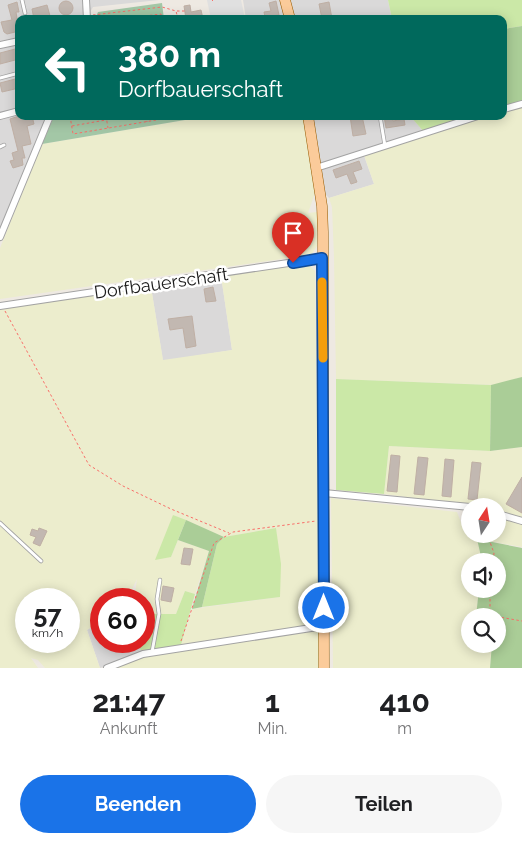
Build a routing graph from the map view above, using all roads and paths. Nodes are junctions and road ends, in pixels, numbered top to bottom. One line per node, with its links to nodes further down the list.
1 (22, 0): 6 (lane)
2 (86, 0): 7 (street)
3 (285, 0): 10 (main road)
4 (176, 11): 5 (path); 8 (path); 9 (path)
5 (185, 11)
6 (25, 12)
7 (88, 15)
8 (93, 15)
9 (177, 15)
10 (289, 15)
11 (15, 42): 12 (street)
12 (0, 45)
13 (15, 74): 14 (lane)
14 (0, 78)
15 (522, 104): 16 (street)
16 (507, 108)
17 (15, 112): 18 (street)
18 (0, 116)
19 (48, 120): 33 (street)
20 (71, 120): 27 (path)
21 (106, 120): 27 (path); 28 (path)
22 (158, 120): 26 (path)
23 (309, 120): 32 (main road)
24 (381, 120): 31 (lane)
25 (466, 120): 31 (street)
26 (147, 122): 28 (path)
27 (72, 126): 28 (path)
28 (109, 129)
29 (4, 145): 30 (lane)
30 (0, 147)
31 (385, 147): 32 (street)
32 (316, 168): 35 (main road)
33 (2, 224): 34 (street)
34 (0, 237)
35 (322, 258): 36 (street, Dorfbauerschaft); 37 (main road)
36 (1, 306): 43 (path)
37 (324, 493): 38 (street); 40 (main road)
38 (461, 506)
39 (506, 516): 41 (street)
40 (324, 520): 43 (path); 48 (main road)
41 (522, 521)
42 (0, 523): 44 (lane)
43 (229, 533): 50 (path)
44 (40, 561)
45 (160, 580): 49 (lane)
46 (490, 598): 47 (path)
47 (522, 621)
48 (324, 626): 50 (street); 54 (main road)
49 (155, 636)
50 (179, 647): 51 (street)
51 (155, 651)
52 (149, 653): 53 (street)
53 (107, 668)
54 (324, 668)

